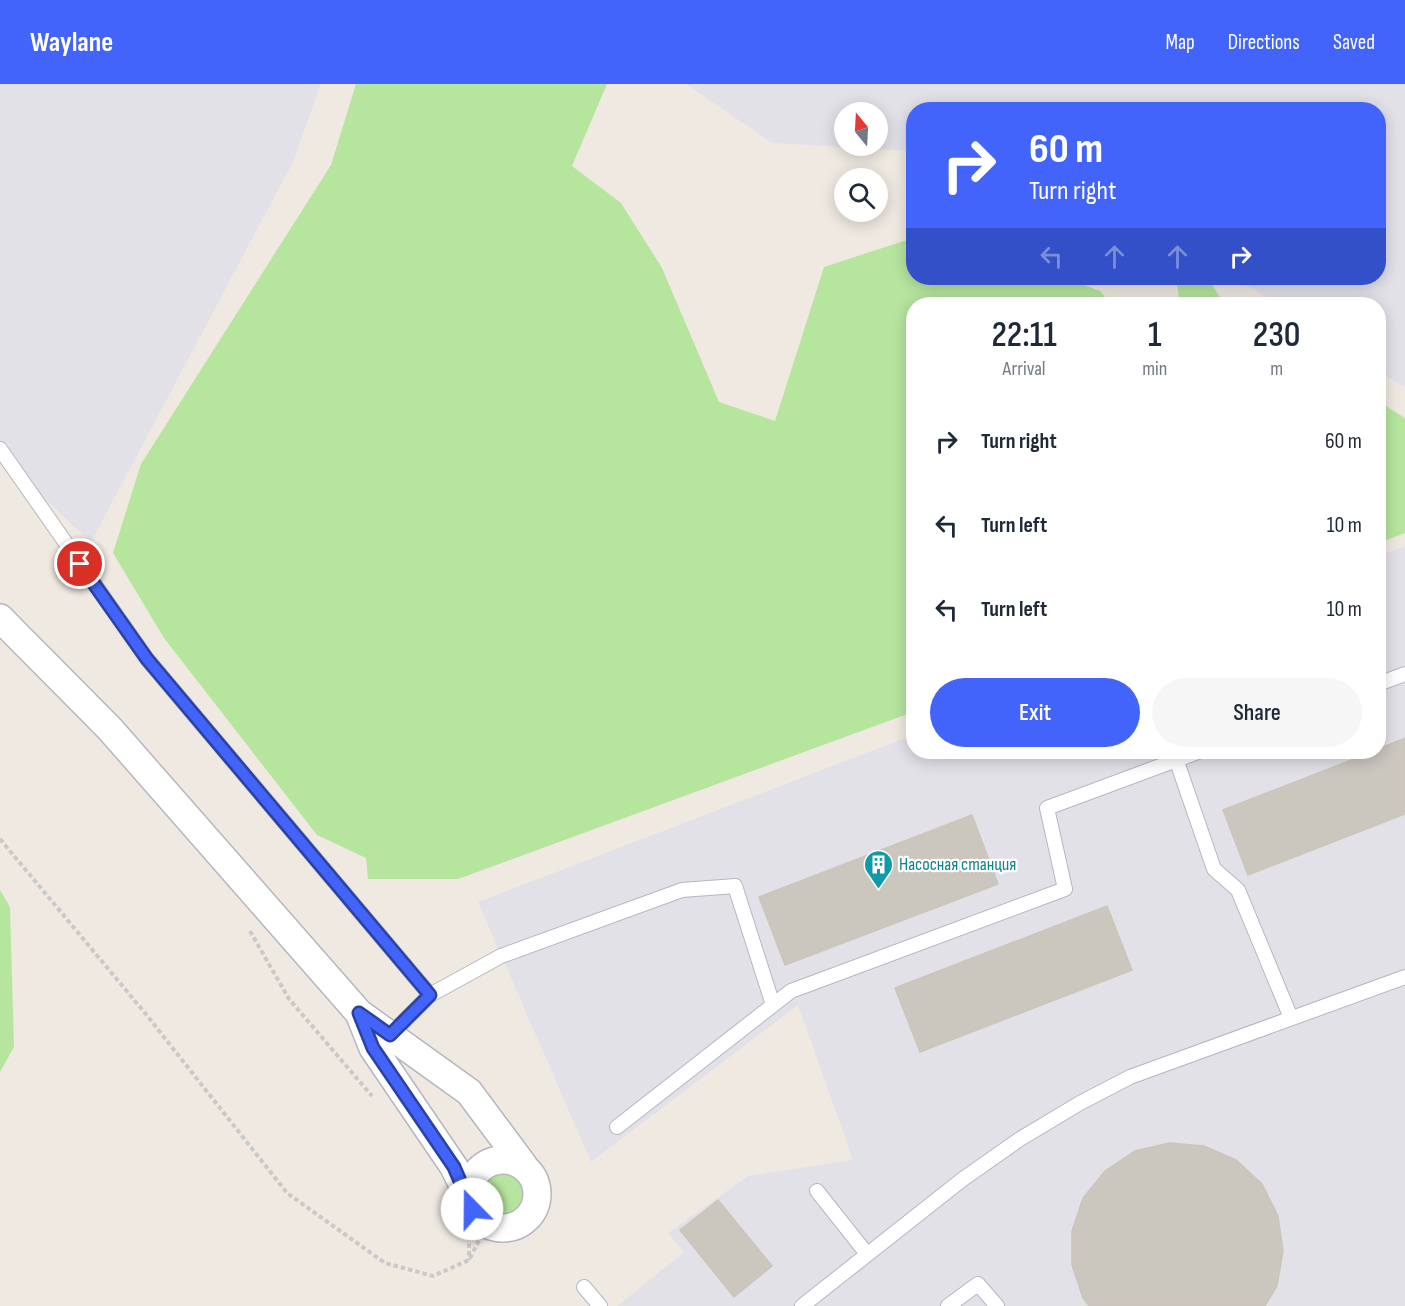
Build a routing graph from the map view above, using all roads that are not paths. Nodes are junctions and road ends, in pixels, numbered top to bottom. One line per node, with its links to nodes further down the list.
1 (0, 449): 7 (lane)
2 (0, 618): 9 (street)
3 (1405, 674): 4 (lane)
4 (1386, 681)
5 (1176, 759): 8 (lane); 10 (lane)
6 (1405, 977): 10 (lane)
7 (430, 995): 8 (lane); 11 (lane)
8 (773, 1005): 12 (lane)
9 (359, 1013): 11 (street); 15 (street)
10 (1291, 1018): 16 (lane)
11 (390, 1035): 13 (street)
12 (617, 1127)
13 (524, 1166): 15 (street); 15 (street)
14 (817, 1191): 16 (lane)
15 (473, 1214)
16 (867, 1254): 19 (lane)
17 (584, 1287): 18 (lane)
18 (600, 1306)
19 (802, 1306)
20 (948, 1306): 21 (lane)
21 (997, 1306)

